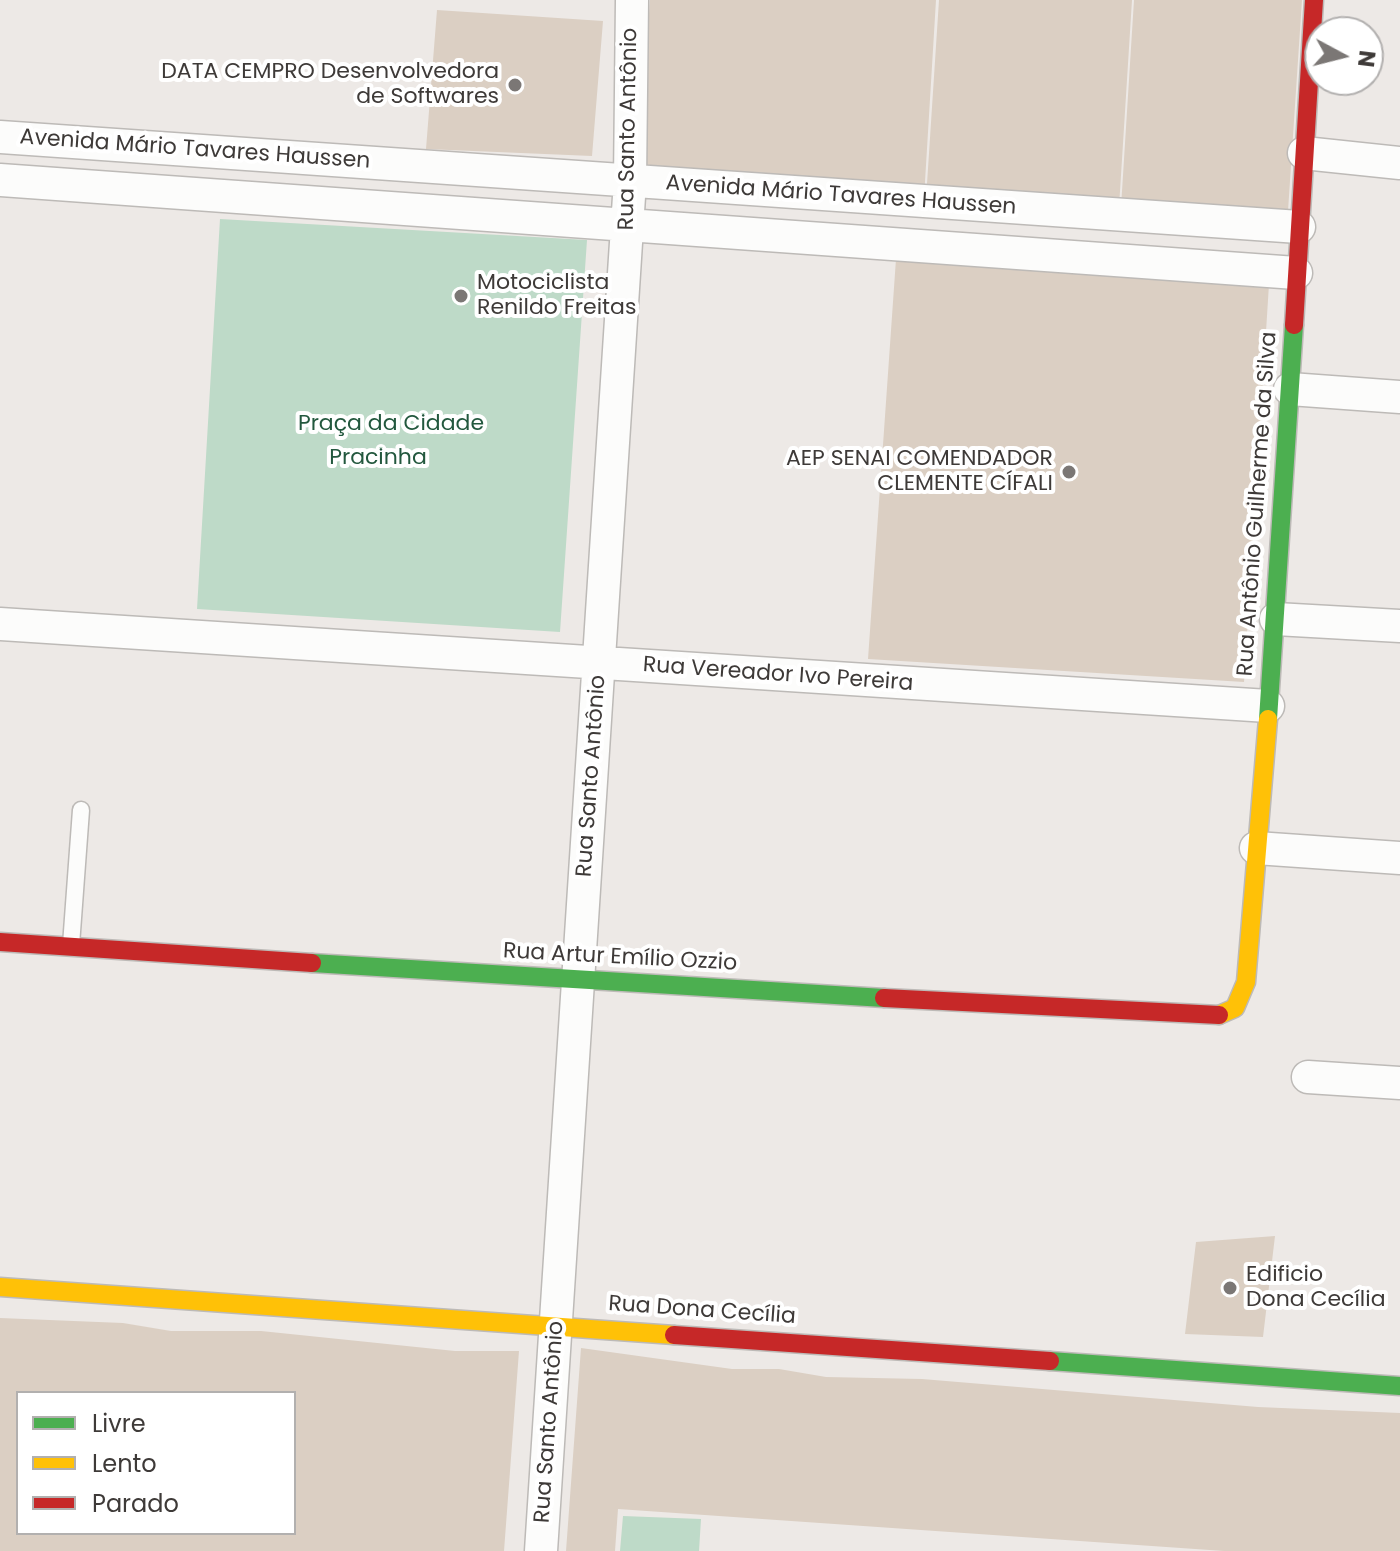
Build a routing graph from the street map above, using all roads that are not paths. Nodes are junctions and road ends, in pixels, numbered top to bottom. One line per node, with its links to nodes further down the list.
1 (632, 0): 7 (street, Rua Santo Antônio)
2 (1314, 0): 4 (street, Rua Antônio Guilherme da Silva)
3 (0, 137): 7 (street, Avenida Mário Tavares Haussen)
4 (1304, 153): 5 (street); 9 (street, Rua Antônio Guilherme da Silva)
5 (1400, 163)
6 (0, 180): 8 (street, Avenida Mário Tavares Haussen)
7 (630, 181): 8 (street, Rua Santo Antônio); 9 (street, Avenida Mário Tavares Haussen)
8 (628, 223): 10 (street, Avenida Mário Tavares Haussen); 16 (street, Rua Santo Antônio)
9 (1299, 227): 10 (street, Rua Antônio Guilherme da Silva)
10 (1296, 273): 11 (street, Rua Antônio Guilherme da Silva)
11 (1290, 389): 12 (street); 13 (street, Rua Antônio Guilherme da Silva)
12 (1400, 397)
13 (1276, 619): 15 (street); 17 (street, Rua Antônio Guilherme da Silva)
14 (0, 624): 16 (street, Rua Vereador Ivo Pereira)
15 (1400, 626)
16 (599, 663): 17 (street, Rua Vereador Ivo Pereira); 23 (street, Rua Santo Antônio)
17 (1268, 706): 19 (street, Rua Antônio Guilherme da Silva)
18 (81, 810): 22 (lane)
19 (1256, 848): 20 (street); 24 (street, Rua Antônio Guilherme da Silva)
20 (1400, 858)
21 (0, 942): 22 (street, Rua Artur Emílio Ozzio)
22 (71, 946): 23 (street, Rua Artur Emílio Ozzio)
23 (579, 981): 24 (street, Rua Artur Emílio Ozzio); 28 (street, Rua Santo Antônio)
24 (1235, 1008)
25 (1308, 1077): 26 (street)
26 (1400, 1083)
27 (0, 1287): 28 (street, Rua Dona Cecília)
28 (556, 1324): 29 (street, Rua Dona Cecília); 30 (street, Rua Santo Antônio)
29 (1400, 1386)
30 (541, 1551)

